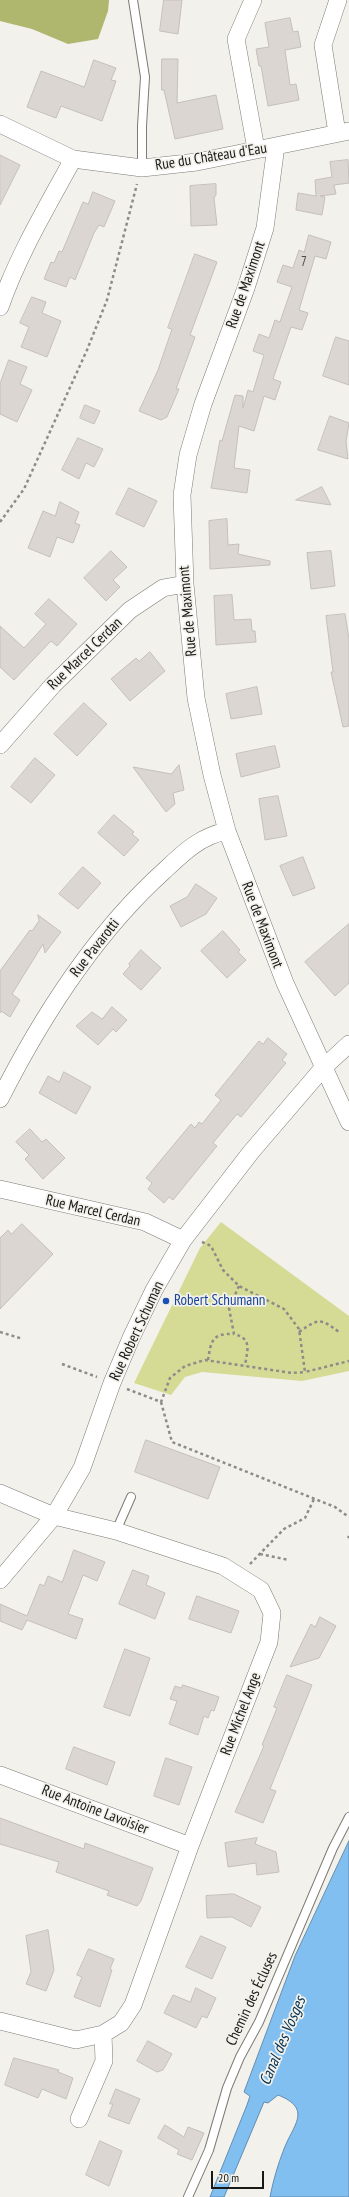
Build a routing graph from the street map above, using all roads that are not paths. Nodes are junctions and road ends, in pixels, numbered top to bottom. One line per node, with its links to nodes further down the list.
1 (133, 0): 9 (lane)
2 (253, 0): 7 (street)
3 (338, 0): 5 (street)
4 (0, 124): 8 (street, Rue du Château d'Eau)
5 (343, 132): 6 (street, Rue du Château d'Eau)
6 (276, 146): 7 (street, Rue du Château d'Eau); 11 (street, Rue de Maximont)
7 (256, 150): 9 (street, Rue du Château d'Eau)
8 (73, 159): 9 (street, Rue du Château d'Eau); 10 (street)
9 (142, 168)
10 (0, 307)
11 (185, 584): 12 (street, Rue Marcel Cerdan); 13 (street, Rue de Maximont)
12 (0, 745)
13 (227, 831): 15 (street, Rue de Maximont); 16 (street, Rue Pavarotti)
14 (349, 1044): 15 (street, Rue Robert Schuman)
15 (323, 1068): 17 (street, Rue de Maximont); 19 (street, Rue Robert Schuman)
16 (0, 1099)
17 (349, 1122)
18 (0, 1190): 19 (street, Rue Marcel Cerdan)
19 (185, 1238): 22 (street, Rue Robert Schuman)
20 (0, 1493): 22 (street, Rue Michel Ange)
21 (131, 1497): 23 (lane)
22 (54, 1516): 23 (street, Rue Michel Ange); 24 (street, Rue Robert Schuman)
23 (116, 1531): 27 (street, Rue Michel Ange)
24 (0, 1580)
25 (0, 1775): 27 (street, Rue Antoine Lavoisier)
26 (349, 1817): 31 (lane, Chemin des Écluses)
27 (190, 1846): 29 (street, Rue Michel Ange)
28 (0, 2021): 29 (street, Rue Michel Ange)
29 (103, 2034): 30 (street)
30 (79, 2119)
31 (188, 2197)

